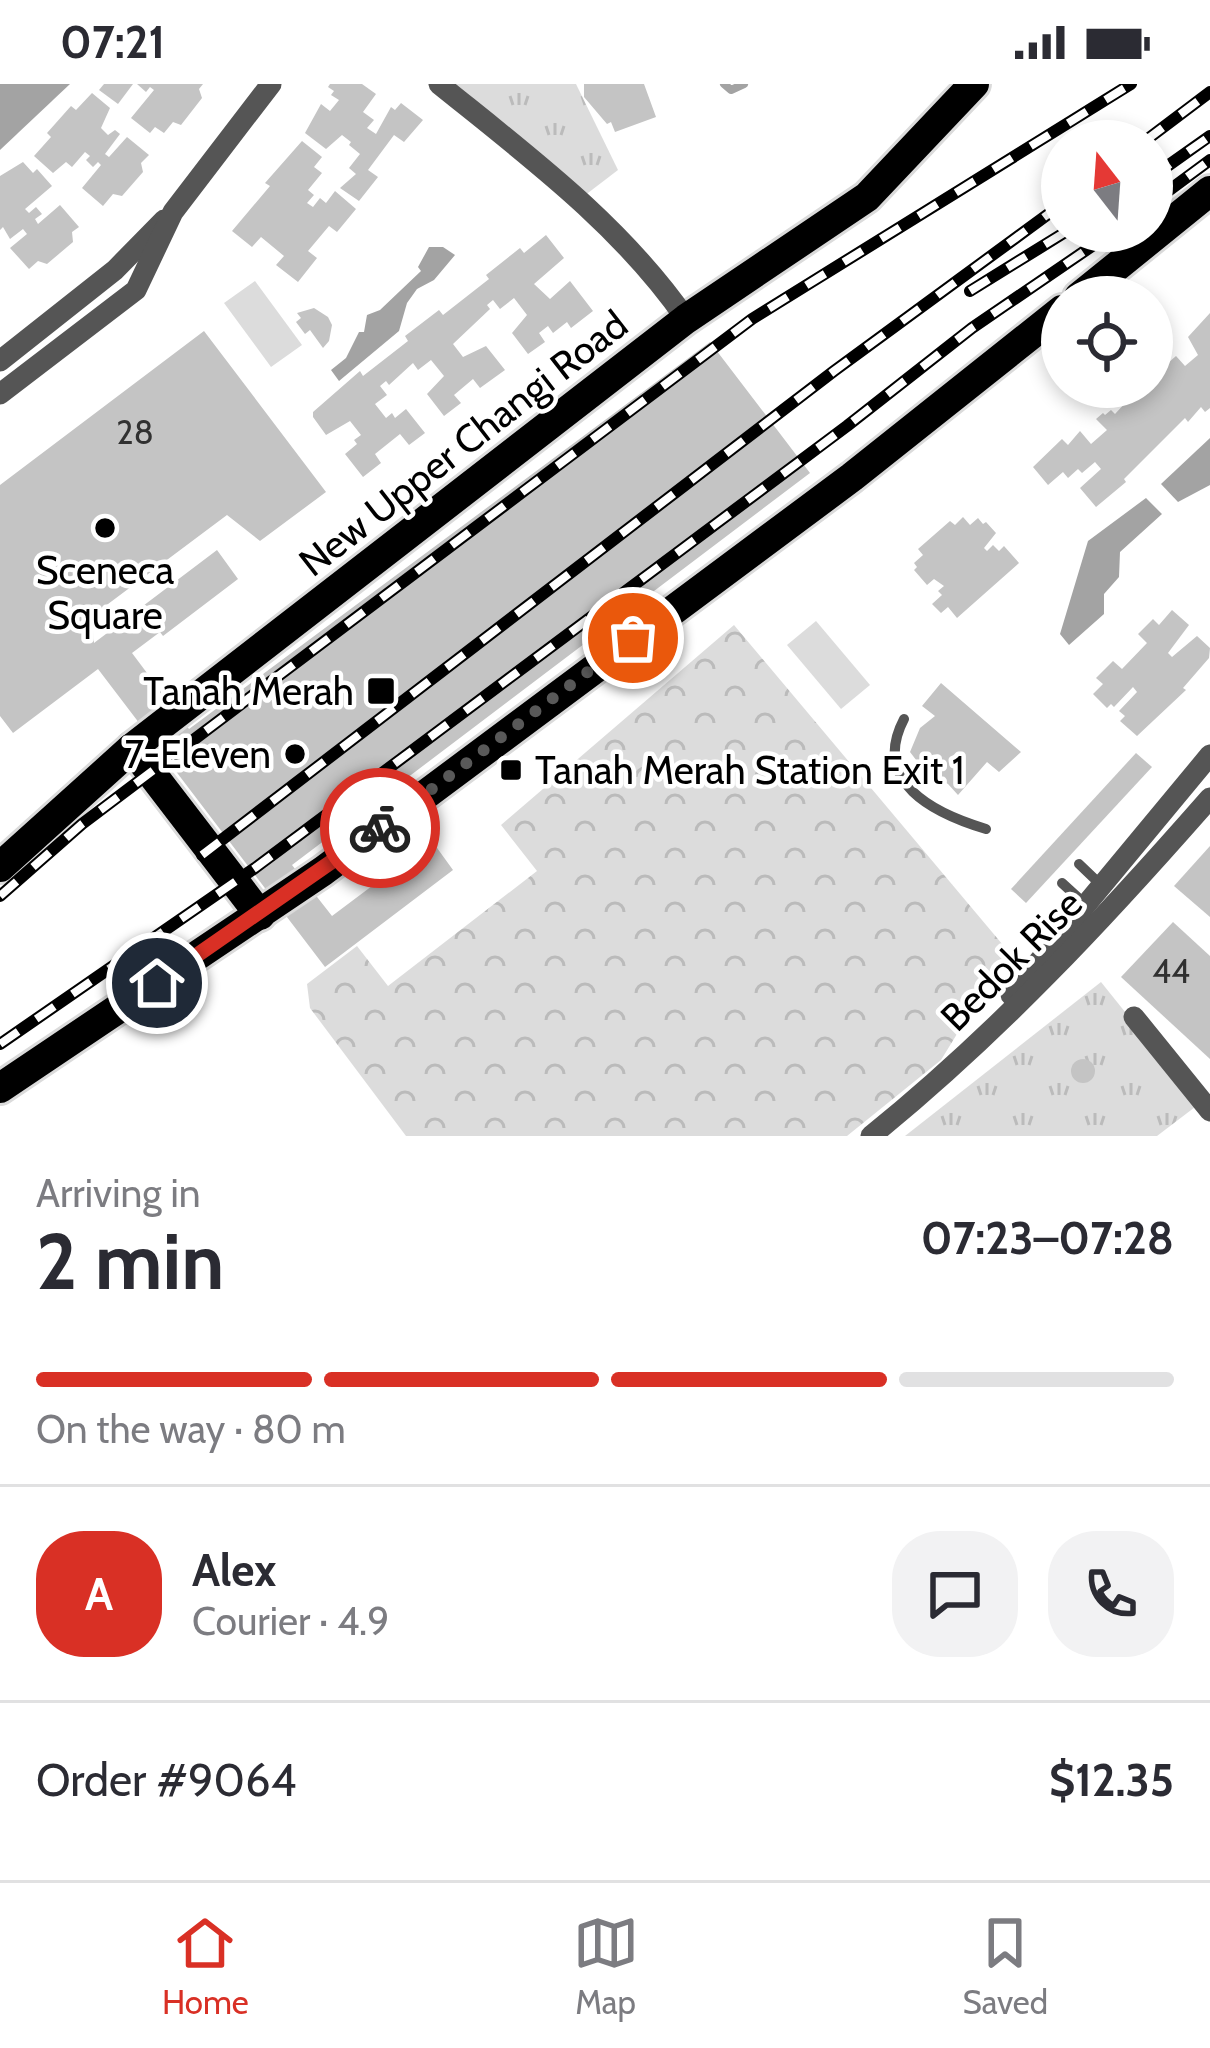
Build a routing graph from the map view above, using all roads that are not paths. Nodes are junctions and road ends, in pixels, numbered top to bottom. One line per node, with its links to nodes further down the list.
1 (272, 84): 5 (street)
2 (439, 84): 7 (street)
3 (974, 84): 7 (main road, New Upper Changi Road)
4 (1210, 191): 6 (main road)
5 (173, 212): 9 (street); 10 (street)
6 (1105, 276)
7 (686, 319): 12 (main road, New Upper Changi Road)
8 (1041, 327): 22 (main road)
9 (0, 361)
10 (0, 394)
11 (904, 718): 15 (lane)
12 (132, 748): 17 (main road, New Upper Changi Road); 22 (main road)
13 (1210, 755): 19 (street, Bedok Rise)
14 (1210, 798): 20 (street, Bedok Rise)
15 (986, 829)
16 (1078, 864): 19 (lane)
17 (0, 867)
18 (1062, 883): 21 (lane)
19 (1101, 885): 21 (street, Bedok Rise)
20 (1120, 901): 21 (street, Bedok Rise); 24 (street, Bedok Rise)
21 (1085, 904): 24 (street, Bedok Rise)
22 (260, 915): 25 (main road)
23 (1134, 1017): 26 (street)
24 (952, 1071): 27 (street, Bedok Rise)
25 (0, 1088)
26 (1210, 1111)
27 (871, 1136)

